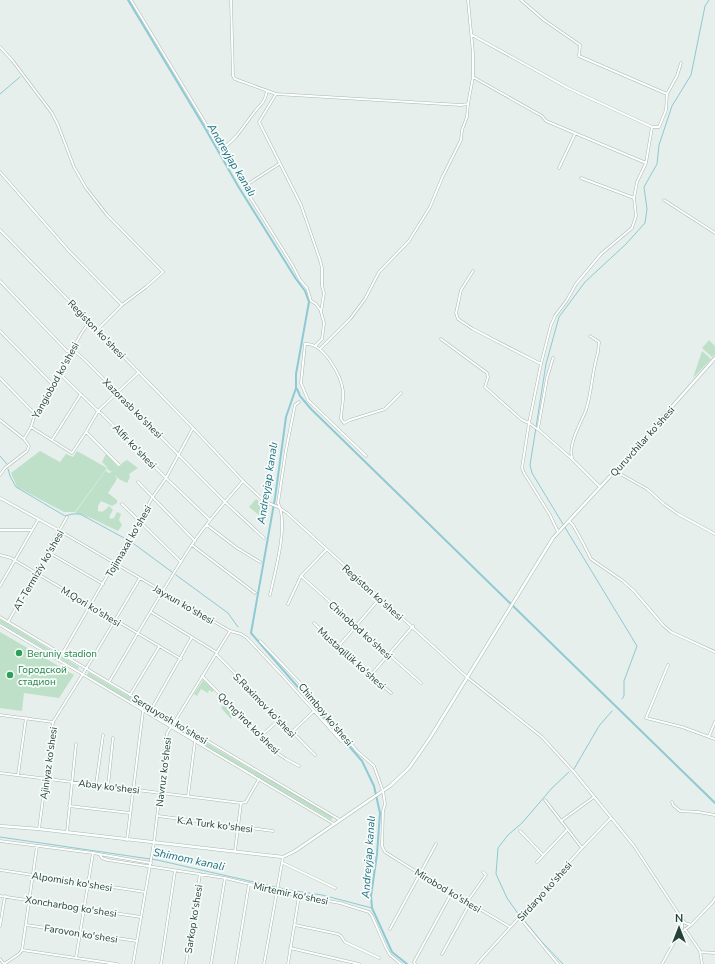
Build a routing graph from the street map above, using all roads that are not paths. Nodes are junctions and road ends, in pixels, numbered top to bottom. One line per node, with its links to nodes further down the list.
1 (132, 0): 9 (street)
2 (231, 0): 9 (street)
3 (468, 0): 5 (street)
4 (521, 0): 11 (street)
5 (471, 35): 8 (street); 13 (street)
6 (0, 47): 26 (street)
7 (681, 63): 11 (street)
8 (473, 77): 12 (street); 14 (street)
9 (267, 91): 10 (street)
10 (276, 94): 12 (street); 16 (street)
11 (667, 94): 13 (street)
12 (468, 104): 34 (street)
13 (652, 127): 15 (street)
14 (575, 134): 15 (street); 17 (street)
15 (646, 163): 20 (street)
16 (279, 164): 27 (street); 27 (street)
17 (559, 168)
18 (0, 172): 26 (street)
19 (581, 178): 20 (street)
20 (634, 198): 38 (street)
21 (664, 200): 23 (street)
22 (0, 230): 28 (street, Registon ko'shesi)
23 (715, 233)
24 (473, 271): 38 (street)
25 (0, 281): 35 (street, Xazorasb ko'shesi)
26 (122, 305): 29 (street)
27 (321, 312): 33 (street)
28 (90, 322): 29 (street, Registon ko'shesi); 35 (street, Yangiobod ko'shesi)
29 (97, 330): 39 (street, Registon ko'shesi)
30 (0, 331): 42 (street)
31 (590, 336): 59 (street)
32 (441, 339): 50 (street)
33 (315, 346): 34 (street); 58 (street)
34 (320, 349): 44 (street)
35 (70, 352): 40 (street, Yangiobod ko'shesi); 43 (street, Xazorasb ko'shesi)
36 (553, 358): 53 (street)
37 (715, 358): 61 (main road, Quruvchilar ko'shesi)
38 (541, 364): 50 (street)
39 (139, 372): 43 (street); 52 (street, Registon ko'shesi)
40 (59, 373): 42 (street, Yangiobod ko'shesi); 45 (street, Alfir ko'shesi)
41 (0, 378): 48 (street)
42 (52, 384): 48 (street, Yangiobod ko'shesi)
43 (117, 392): 47 (street); 57 (street, Xazorasb ko'shesi)
44 (401, 393)
45 (81, 394): 47 (street, Alfir ko'shesi); 56 (street)
46 (299, 402): 71 (street)
47 (98, 411): 54 (street); 63 (street, Alfir ko'shesi)
48 (35, 414): 51 (street, Yangiobod ko'shesi)
49 (0, 420): 55 (street)
50 (529, 423): 53 (street); 81 (street)
51 (31, 427): 55 (street, Yangiobod ko'shesi); 56 (street)
52 (193, 428): 57 (street, Tojimaxal ko'shesi); 64 (street, Registon ko'shesi)
53 (538, 429): 59 (street)
54 (86, 432): 56 (street); 60 (street)
55 (24, 439): 62 (street)
56 (52, 440)
57 (178, 454): 63 (street, Tojimaxal ko'shesi); 69 (street, Xazorasb ko'shesi)
58 (366, 456)
59 (572, 459): 66 (street)
60 (119, 465)
61 (615, 471): 66 (main road, Quruvchilar ko'shesi); 82 (street)
62 (0, 475)
63 (166, 478): 68 (street, Tojimaxal ko'shesi); 74 (street, Alfir ko'shesi)
64 (243, 481): 69 (street); 71 (street, Registon ko'shesi)
65 (138, 482): 68 (street)
66 (600, 487): 76 (main road, Quruvchilar ko'shesi)
67 (0, 498): 73 (street, Jayxun ko'shesi)
68 (152, 498): 75 (street, Tojimaxal ko'shesi); 84 (street)
69 (225, 502): 74 (street); 83 (street, Xazorasb ko'shesi)
70 (122, 504): 75 (street)
71 (281, 509): 86 (street, Registon ko'shesi); 100 (street)
72 (67, 517): 80 (street, AT-Termiziy ko'shesi)
73 (38, 520): 79 (street); 80 (street, Jayxun ko'shesi)
74 (210, 520): 77 (street)
75 (139, 521): 90 (street); 92 (street, Tojimaxal ko'shesi)
76 (568, 522): 81 (main road, Quruvchilar ko'shesi); 118 (street)
77 (207, 525): 84 (street); 91 (street)
78 (0, 530): 79 (street)
79 (32, 530): 89 (street)
80 (60, 531): 87 (street, AT-Termiziy ko'shesi); 92 (street, Jayxun ko'shesi)
81 (558, 532): 128 (main road, Quruvchilar ko'shesi)
82 (715, 534)
83 (264, 538)
84 (195, 541): 85 (street)
85 (192, 545): 90 (street); 99 (street)
86 (326, 550): 94 (street); 101 (street, Registon ko'shesi)
87 (48, 552): 93 (street, AT-Termiziy ko'shesi); 96 (street)
88 (0, 555): 89 (street, M.Qori ko'shesi)
89 (15, 560): 93 (street, M.Qori ko'shesi); 97 (street)
90 (181, 562): 98 (street)
91 (260, 562)
92 (116, 564): 95 (street, Jayxun ko'shesi); 96 (street, Tojimaxal ko'shesi)
93 (36, 573): 103 (street, M.Qori ko'shesi); 107 (street, AT-Termiziy ko'shesi)
94 (301, 576): 102 (street); 110 (street, Chinobod ko'shesi)
95 (140, 578): 98 (street, Jayxun ko'shesi); 106 (street, Ajiniyaz ko'shesi)
96 (103, 584): 103 (street, Tojimaxal ko'shesi)
97 (0, 586)
98 (163, 591): 104 (street); 112 (street, Jayxun ko'shesi)
99 (255, 593)
100 (270, 595)
101 (380, 598): 110 (street); 111 (street, Registon ko'shesi)
102 (288, 604)
103 (90, 606): 106 (street, M.Qori ko'shesi); 120 (street, Tojimaxal ko'shesi)
104 (151, 612): 113 (street); 114 (street, S.Raximov ko'shesi)
105 (0, 617): 107 (street, Serquyosh ko'shesi)
106 (115, 620): 113 (street, M.Qori ko'shesi); 124 (street, Ajiniyaz ko'shesi)
107 (8, 622): 120 (street, Serquyosh ko'shesi)
108 (314, 623): 117 (street, Mustaqillik ko'shesi)
109 (0, 625): 125 (street, Serquyosh ko'shesi)
110 (356, 625): 117 (street); 121 (street, Chinobod ko'shesi)
111 (413, 626): 121 (street); 128 (street, Registon ko'shesi)
112 (230, 631): 119 (street, Navruz ko'shesi); 135 (street, Jayxun ko'shesi)
113 (138, 634): 116 (street, M.Qori ko'shesi); 129 (street)
114 (192, 637): 119 (street, S.Raximov ko'shesi); 122 (street)
115 (260, 641): 162 (street, Chimboy ko'shesi)
116 (159, 647): 122 (street, M.Qori ko'shesi); 132 (street)
117 (338, 647): 126 (street, Mustaqillik ko'shesi)
118 (715, 652)
119 (216, 653): 127 (street, Navruz ko'shesi); 138 (street, S.Raximov ko'shesi)
120 (62, 654): 124 (street, Serquyosh ko'shesi)
121 (389, 654): 126 (street); 130 (street, Chinobod ko'shesi)
122 (180, 659): 133 (street)
123 (668, 665): 146 (street)
124 (86, 669): 125 (street, Ajiniyaz ko'shesi); 129 (street, Serquyosh ko'shesi)
125 (83, 674): 134 (street, Serquyosh ko'shesi); 140 (street, Ajiniyaz ko'shesi)
126 (371, 675): 131 (street, Mustaqillik ko'shesi)
127 (202, 676): 139 (street, Navruz ko'shesi); 145 (street, Qo'ng'irot ko'shesi)
128 (468, 678): 162 (main road, Quruvchilar ko'shesi); 165 (street, Registon ko'shesi)
129 (110, 682): 132 (street, Serquyosh ko'shesi)
130 (421, 683)
131 (391, 692)
132 (130, 695): 133 (street, Serquyosh ko'shesi)
133 (152, 708): 139 (street, Serquyosh ko'shesi)
134 (143, 711): 142 (street, Serquyosh ko'shesi); 161 (street)
135 (314, 711): 143 (street); 150 (street, Jayxun ko'shesi)
136 (0, 715): 137 (street)
137 (26, 718): 140 (street); 155 (street)
138 (280, 719): 143 (street, S.Raximov ko'shesi); 145 (street)
139 (175, 721): 142 (street, Navruz ko'shesi); 174 (street, Serquyosh ko'shesi)
140 (53, 722): 156 (street, Ajiniyaz ko'shesi)
141 (715, 722): 146 (street)
142 (170, 727): 149 (street, Serquyosh ko'shesi); 163 (street, Navruz ko'shesi)
143 (292, 732): 152 (street, S.Raximov ko'shesi)
144 (103, 735): 159 (street)
145 (261, 736): 153 (street, Qo'ng'irot ko'shesi)
146 (709, 736): 148 (street)
147 (113, 738): 160 (street)
148 (715, 739)
149 (195, 741): 157 (street, Serquyosh ko'shesi); 164 (street)
150 (341, 741)
151 (76, 744): 158 (street)
152 (315, 755)
153 (299, 766)
154 (0, 774): 155 (street, Abay ko'shesi)
155 (18, 775): 156 (street, Abay ko'shesi)
156 (45, 779): 158 (street, Abay ko'shesi); 179 (street, Ajiniyaz ko'shesi)
157 (259, 779): 168 (street); 176 (street, Serquyosh ko'shesi)
158 (71, 782): 159 (street, Abay ko'shesi); 169 (street)
159 (96, 785): 160 (street, Abay ko'shesi)
160 (108, 786): 161 (street, Abay ko'shesi)
161 (133, 789): 163 (street, Abay ko'shesi); 170 (street)
162 (383, 791): 174 (main road, Quruvchilar ko'shesi); 191 (street, Chimboy ko'shesi)
163 (161, 793): 164 (street, Abay ko'shesi); 172 (street, Navruz ko'shesi)
164 (188, 796): 168 (street, Abay ko'shesi)
165 (594, 797): 173 (street, Registon ko'shesi); 175 (street)
166 (545, 800): 175 (street)
167 (672, 802): 171 (street)
168 (242, 803): 178 (street)
169 (69, 806): 170 (street); 183 (street)
170 (130, 813): 184 (street)
171 (715, 815)
172 (158, 816): 178 (street, K.A Turk ko'shesi); 186 (street, Navruz ko'shesi)
173 (611, 818): 189 (street, Sirdaryo ko'shesi); 223 (street, Registon ko'shesi)
174 (340, 820): 176 (main road, Quruvchilar ko'shesi)
175 (561, 821): 180 (street)
176 (335, 824): 195 (main road, Quruvchilar ko'shesi)
177 (0, 826): 179 (main road)
178 (239, 827): 181 (street, K.A Turk ko'shesi); 190 (street)
179 (39, 829): 183 (main road)
180 (567, 830): 189 (street); 194 (street)
181 (273, 831)
182 (520, 831): 194 (street)
183 (67, 832): 184 (main road)
184 (127, 840): 186 (main road)
185 (0, 841): 188 (street)
186 (154, 842): 190 (main road); 196 (street, Navruz ko'shesi)
187 (436, 844): 204 (street)
188 (37, 846): 192 (street); 205 (street)
189 (582, 848): 222 (street, Sirdaryo ko'shesi)
190 (235, 852): 195 (main road)
191 (385, 852): 204 (street, Mirobod ko'shesi)
192 (93, 853): 193 (street); 207 (street)
193 (100, 854): 196 (street); 199 (street, Mirtemir ko'shesi)
194 (543, 855): 197 (street)
195 (283, 857): 198 (street)
196 (151, 862): 199 (street)
197 (537, 862)
198 (283, 863): 209 (street); 210 (street)
199 (150, 868): 201 (street, Mirtemir ko'shesi); 211 (street)
200 (0, 870): 205 (street, Alpomish ko'shesi)
201 (175, 871): 203 (street, Mirtemir ko'shesi); 246 (street)
202 (483, 872): 218 (street)
203 (200, 874): 206 (street, Mirtemir ko'shesi); 247 (street, Sarkop ko'shesi)
204 (420, 874): 212 (street, Mirobod ko'shesi); 229 (street)
205 (34, 875): 207 (street, Alpomish ko'shesi); 217 (street)
206 (224, 878): 208 (street, Mirtemir ko'shesi); 248 (street)
207 (89, 884): 211 (street, Alpomish ko'shesi); 219 (street)
208 (249, 884): 210 (street, Mirtemir ko'shesi); 249 (street)
209 (335, 888)
210 (276, 890): 215 (street, Mirtemir ko'shesi); 250 (street)
211 (145, 892): 221 (street)
212 (452, 892): 218 (street, Mirobod ko'shesi); 242 (street)
213 (0, 896): 214 (street, Xoncharbog ko'shesi)
214 (5, 896): 217 (street, Xoncharbog ko'shesi); 220 (street)
215 (299, 896): 225 (street); 253 (street, Mirtemir ko'shesi)
216 (715, 898): 226 (street)
217 (29, 900): 219 (street, Xoncharbog ko'shesi); 224 (street)
218 (469, 902): 228 (street, Mirobod ko'shesi); 238 (street)
219 (85, 908): 221 (street, Xoncharbog ko'shesi); 231 (street)
220 (1, 913): 227 (street)
221 (141, 918): 233 (street)
222 (520, 918): 228 (street, Sirdaryo ko'shesi); 255 (street)
223 (682, 919): 226 (street); 232 (street)
224 (26, 924): 231 (street, Farovon ko'shesi); 235 (street)
225 (295, 925): 234 (street); 240 (street)
226 (691, 925): 230 (street)
227 (0, 926)
228 (510, 927): 254 (street, Sirdaryo ko'shesi)
229 (390, 929)
230 (685, 929): 232 (street); 236 (street)
231 (80, 933): 233 (street, Farovon ko'shesi); 239 (street)
232 (678, 935): 256 (street)
233 (137, 942): 245 (street)
234 (290, 948): 251 (street); 252 (street)
235 (22, 950): 239 (street); 243 (street)
236 (700, 952): 237 (street); 257 (street)
237 (715, 953)
238 (442, 954)
239 (76, 958): 244 (street)
240 (379, 958)
241 (0, 959): 243 (street)
242 (414, 963)
243 (4, 964)
244 (117, 964)
245 (134, 964)
246 (161, 964)
247 (186, 964)
248 (211, 964)
249 (236, 964)
250 (264, 964)
251 (288, 964)
252 (359, 964)
253 (401, 964)
254 (477, 964)
255 (558, 964)
256 (662, 964)
257 (702, 964)

